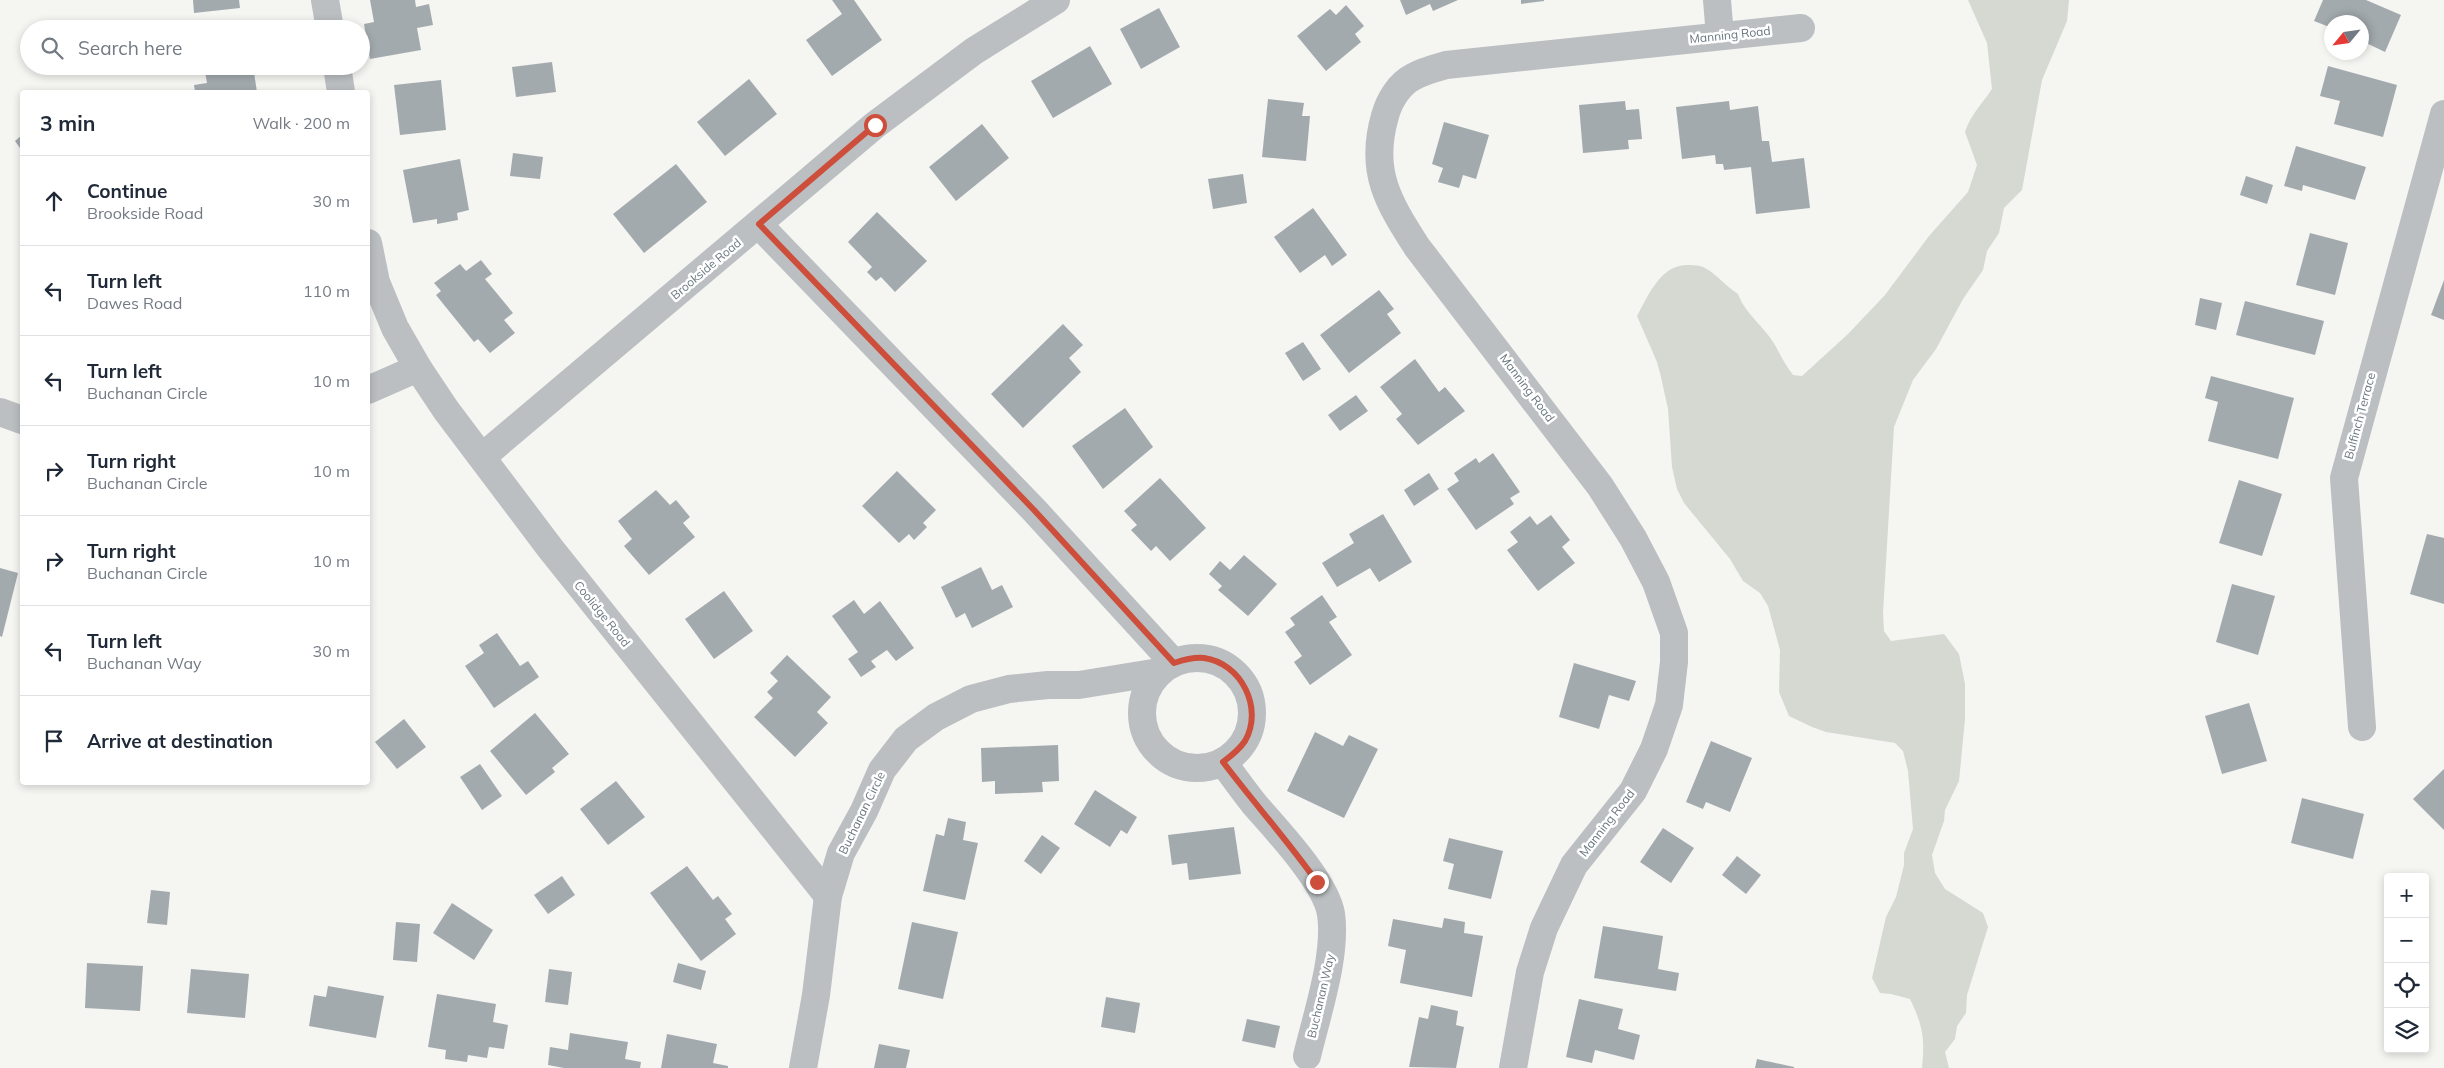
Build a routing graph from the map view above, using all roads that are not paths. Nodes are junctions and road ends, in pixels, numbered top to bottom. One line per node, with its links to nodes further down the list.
1 (326, 0): 4 (street)
2 (1056, 0): 10 (street, Brookside Road)
3 (1717, 0): 6 (street)
4 (329, 20)
5 (1801, 28): 6 (street, Manning Road)
6 (1720, 36): 23 (street, Manning Road)
7 (338, 75): 8 (street)
8 (341, 90)
9 (2444, 114): 18 (street, Bulfinch Terrace)
10 (759, 224): 16 (street, Brookside Road); 17 (street)
11 (370, 253): 12 (street, Coolidge Road)
12 (418, 368): 13 (street); 16 (street, Coolidge Road)
13 (370, 389)
14 (0, 412): 15 (street)
15 (20, 419)
16 (482, 457): 20 (street, Coolidge Road)
17 (1166, 667): 19 (street, Buchanan Circle); 19 (street, Buchanan Circle); 20 (street, Buchanan Circle)
18 (2362, 727)
19 (1223, 762): 21 (street, Buchanan Way)
20 (828, 896): 22 (street, Buchanan Circle)
21 (1307, 1056)
22 (803, 1068)
23 (1513, 1068)

